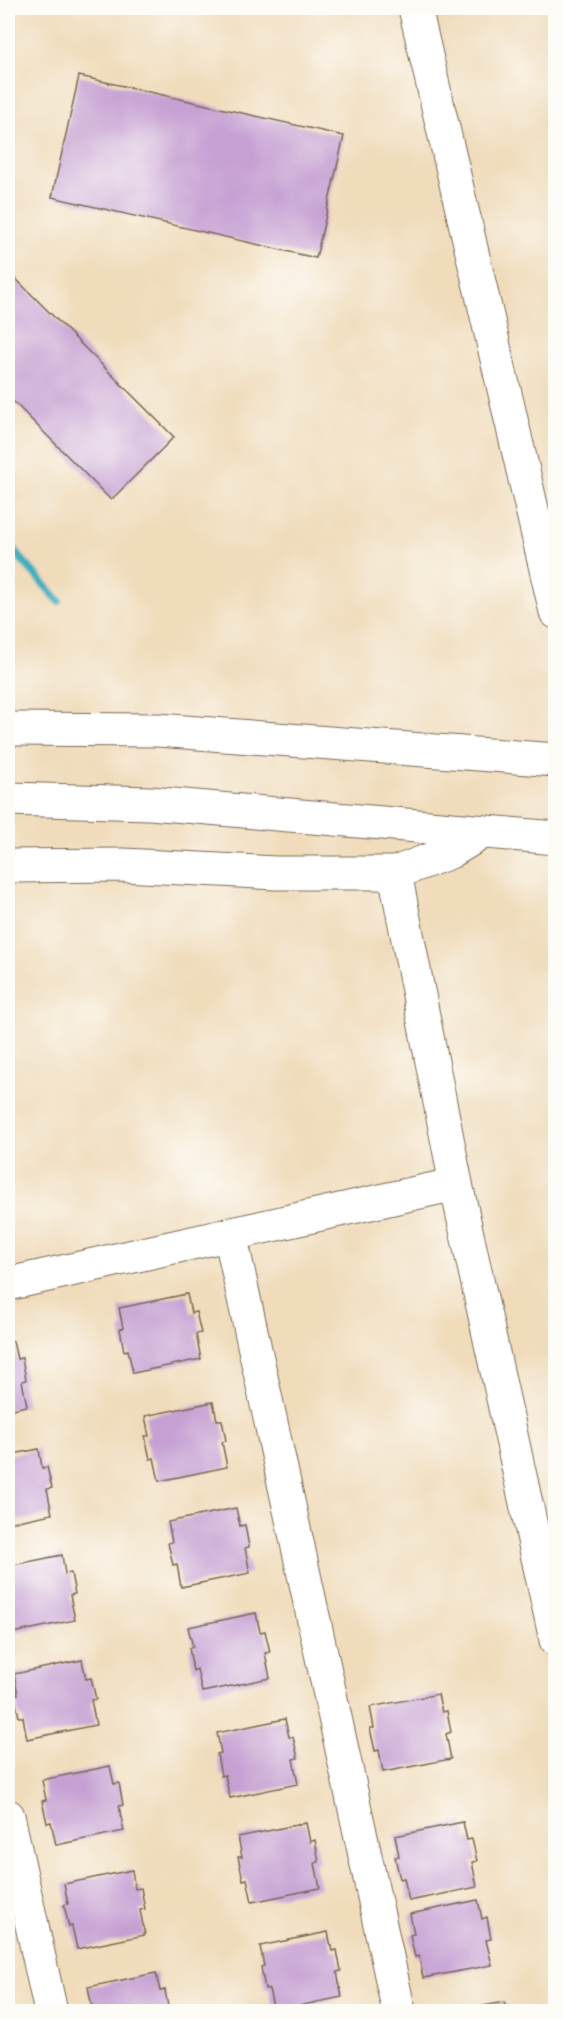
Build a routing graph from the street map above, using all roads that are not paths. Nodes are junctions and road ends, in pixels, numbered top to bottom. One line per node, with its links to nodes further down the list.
1 (415, 8): 2 (street)
2 (555, 612)
3 (8, 729): 4 (street)
4 (555, 760)
5 (8, 799): 6 (street)
6 (483, 832): 7 (street); 9 (street)
7 (555, 838)
8 (8, 866): 9 (street)
9 (395, 873): 10 (street)
10 (456, 1184): 11 (street); 13 (street)
11 (230, 1234): 12 (street); 16 (street)
12 (8, 1284)
13 (555, 1640)
14 (8, 1816): 15 (street)
15 (51, 2012)
16 (399, 2012)

